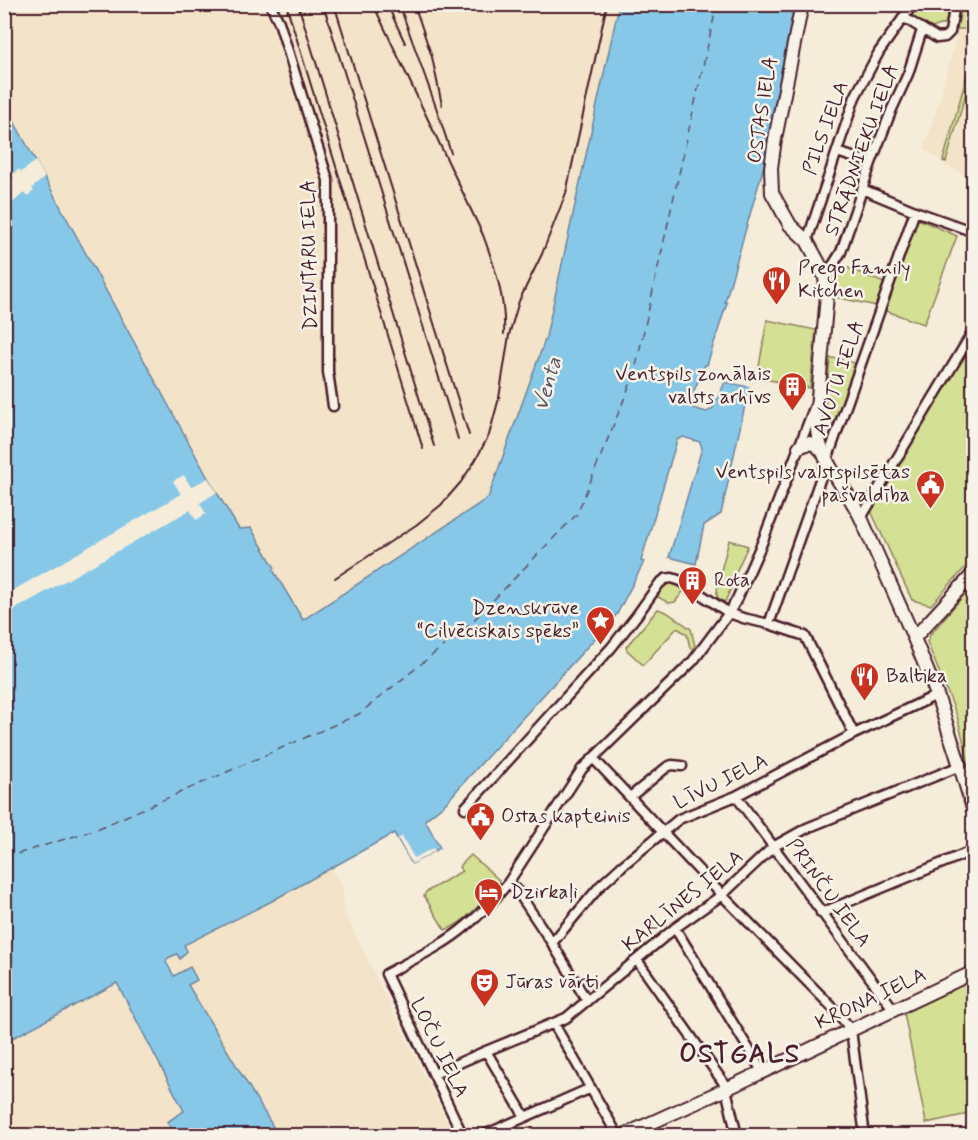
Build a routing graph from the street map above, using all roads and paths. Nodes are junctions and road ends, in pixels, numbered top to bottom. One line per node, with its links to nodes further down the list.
1 (270, 4): 16 (street, DZINTARU IELA)
2 (802, 4): 12 (street, OSTAS IELA)
3 (913, 4): 5 (street, PILS IELA)
4 (955, 4): 6 (street)
5 (903, 17): 6 (street); 7 (street, PILS IELA)
6 (922, 30): 8 (street, STRĀDNIEKU IELA)
7 (837, 152): 8 (street); 12 (street, PILS IELA)
8 (871, 163): 9 (street, STRĀDNIEKU IELA)
9 (862, 189): 10 (street); 13 (street, STRĀDNIEKU IELA)
10 (915, 211): 11 (street); 18 (street, AVOTU IELA)
11 (974, 232)
12 (807, 241): 13 (street, OSTAS IELA)
13 (825, 278): 15 (street)
14 (974, 330): 19 (street)
15 (818, 396): 17 (street); 18 (street)
16 (333, 406)
17 (799, 447): 18 (street); 21 (street)
18 (825, 456): 19 (street); 22 (street, AVOTU IELA)
19 (861, 518): 23 (street)
20 (974, 573): 23 (street)
21 (729, 613): 22 (street); 26 (street); 31 (street)
22 (769, 624): 25 (street)
23 (914, 638): 24 (street)
24 (937, 695): 25 (street, LĪVU IELA); 28 (street)
25 (854, 734): 29 (street, LĪVU IELA)
26 (594, 758): 30 (street); 36 (street)
27 (682, 766): 30 (street)
28 (960, 766): 32 (street); 34 (street, KARLĪNES IELA)
29 (736, 796): 33 (street, LĪVU IELA); 34 (street, PRINČU IELA)
30 (630, 797): 33 (street)
31 (465, 808)
32 (974, 812)
33 (663, 831): 37 (street); 40 (street, LĪVU IELA)
34 (773, 847): 37 (street, KARLĪNES IELA); 38 (street, PRINČU IELA)
35 (974, 850): 38 (street)
36 (508, 883): 40 (street); 49 (street, LOČU IELA)
37 (722, 895): 39 (street, KARLĪNES IELA); 46 (street)
38 (821, 913): 44 (street, PRINČU IELA)
39 (675, 928): 41 (street, KARLĪNES IELA); 48 (street)
40 (552, 943): 43 (street)
41 (637, 960): 43 (street, KARLĪNES IELA); 51 (street)
42 (974, 972): 44 (street, KROŅA IELA)
43 (587, 1001): 45 (street, KARLĪNES IELA)
44 (894, 1010): 46 (street, KROŅA IELA)
45 (554, 1024): 47 (street, KARLĪNES IELA); 50 (street)
46 (850, 1030): 48 (street, KROŅA IELA); 57 (street)
47 (486, 1051): 49 (street, KARLĪNES IELA); 52 (street)
48 (762, 1071): 51 (street, KROŅA IELA)
49 (434, 1074): 53 (street, LOČU IELA)
50 (591, 1088): 52 (street); 55 (street)
51 (726, 1089): 55 (street, KROŅA IELA); 56 (street)
52 (525, 1117): 54 (street)
53 (463, 1136)
54 (482, 1136)
55 (620, 1136)
56 (737, 1136)
57 (865, 1136)

